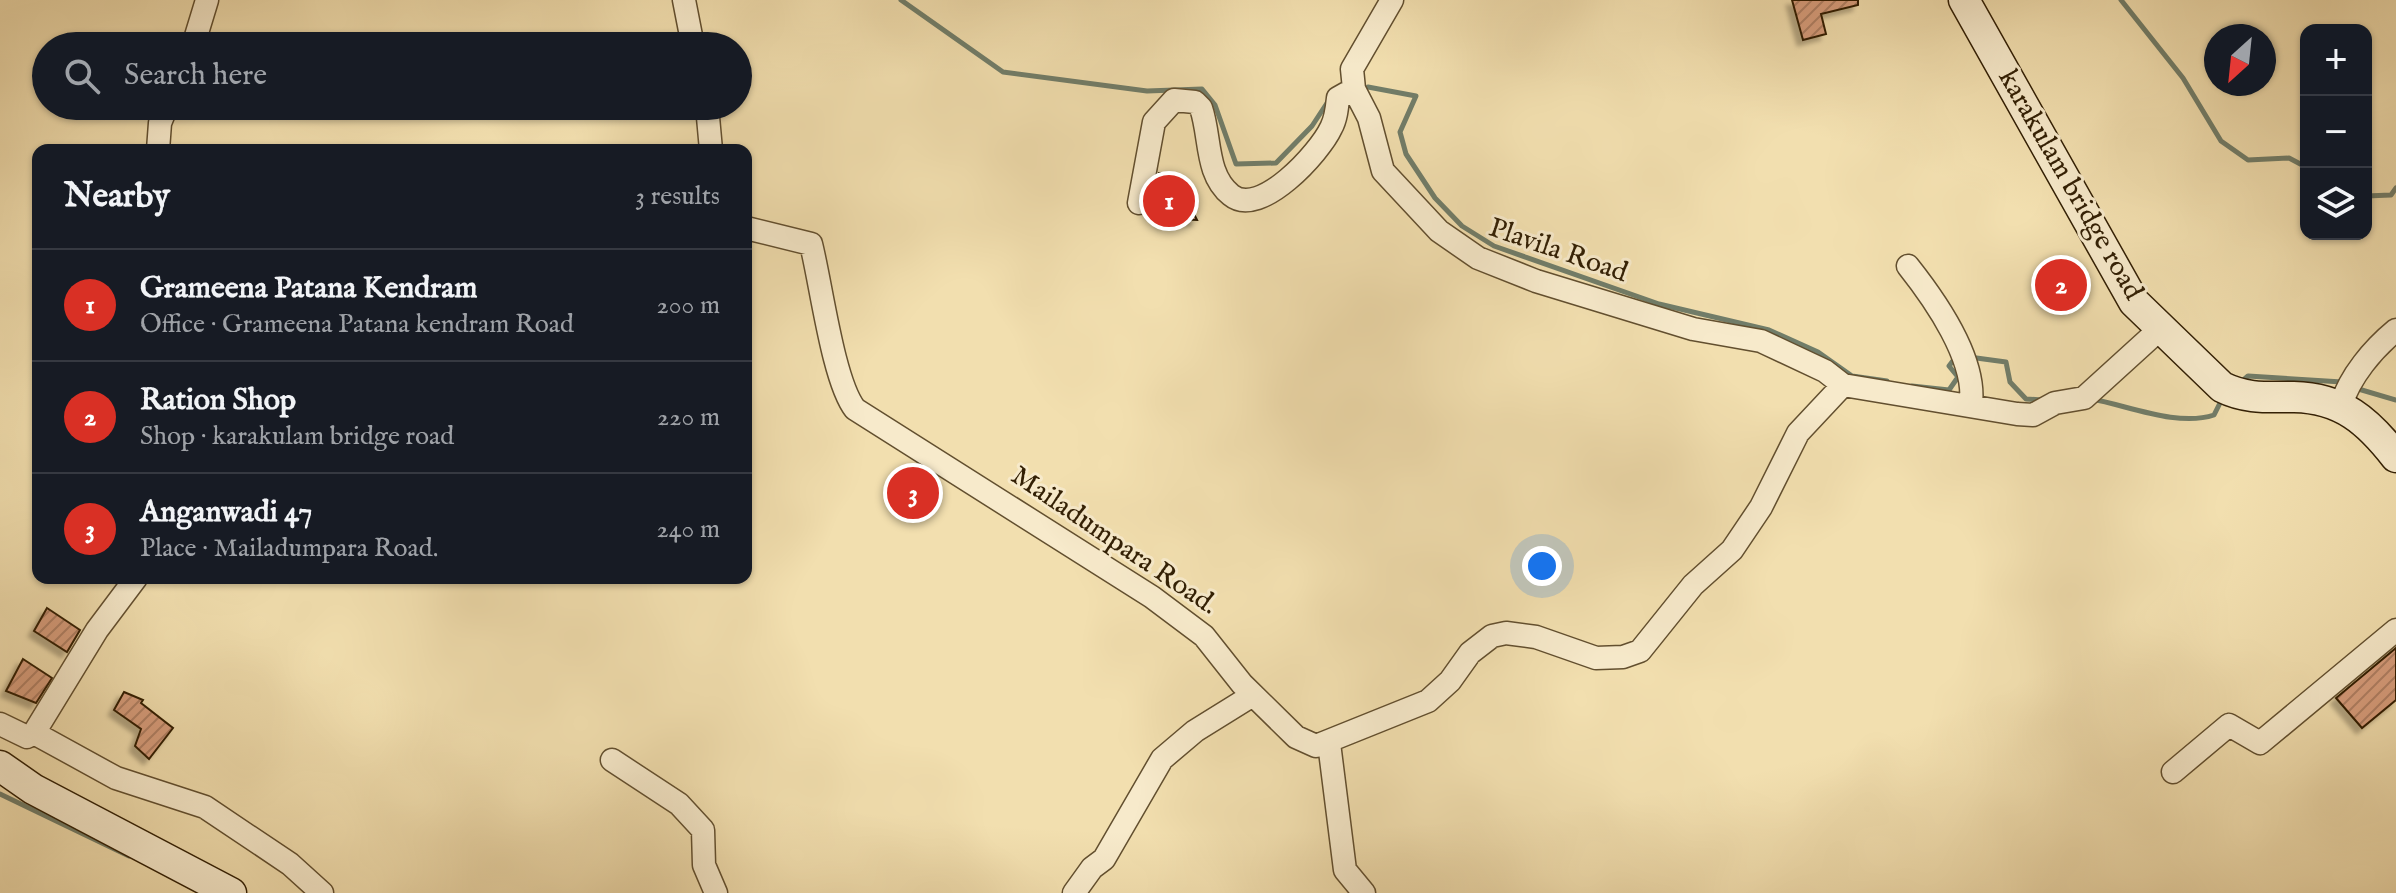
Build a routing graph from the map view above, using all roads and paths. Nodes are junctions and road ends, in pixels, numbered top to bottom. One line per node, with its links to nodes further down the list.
1 (207, 0): 5 (street)
2 (684, 0): 6 (street)
3 (1392, 0): 7 (street)
4 (1964, 0): 15 (main road, karakulam bridge road)
5 (197, 32)
6 (690, 32)
7 (1354, 89): 12 (street); 17 (street, Plavila Road)
8 (161, 120): 10 (street)
9 (708, 120): 11 (street)
10 (158, 144)
11 (710, 144)
12 (1139, 203)
13 (752, 229): 23 (street, Mailadumpara Road.)
14 (1908, 266): 18 (street)
15 (2161, 328): 18 (street); 19 (main road, karakulam bridge road)
16 (2396, 330): 19 (street)
17 (1843, 385): 18 (street); 26 (street)
18 (1971, 403)
19 (2341, 405): 20 (main road)
20 (2396, 457)
21 (132, 584): 25 (street)
22 (2396, 630): 29 (street)
23 (1253, 695): 26 (street, Mailadumpara Road.); 33 (street)
24 (0, 724): 25 (street)
25 (34, 733): 31 (street)
26 (1329, 743): 34 (street)
27 (612, 760): 32 (street)
28 (0, 766): 30 (main road)
29 (2173, 772)
30 (231, 893)
31 (322, 893)
32 (716, 893)
33 (1074, 893)
34 (1364, 893)

